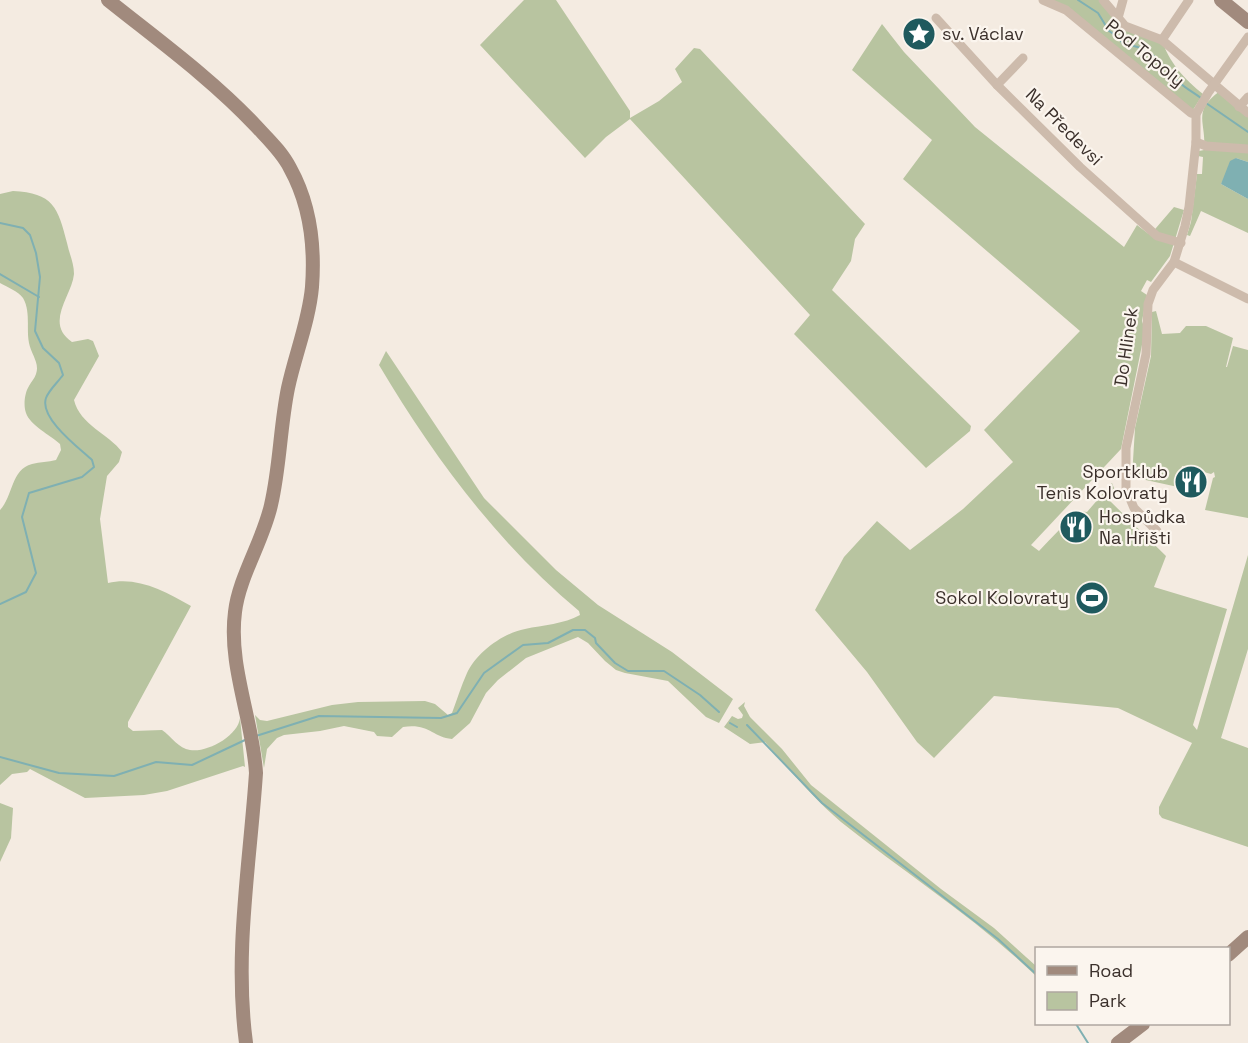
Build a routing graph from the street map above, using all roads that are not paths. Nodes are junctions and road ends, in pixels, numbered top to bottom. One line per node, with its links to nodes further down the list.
1 (108, 0): 28 (street)
2 (1042, 0): 17 (street, Pod Topoly)
3 (1102, 0): 8 (street)
4 (1123, 0): 8 (street)
5 (1189, 0): 11 (street)
6 (1221, 0): 9 (street)
7 (936, 18): 14 (street, Na Předevsi)
8 (1118, 18): 11 (street)
9 (1248, 22)
10 (1248, 37): 13 (street)
11 (1162, 40): 13 (street)
12 (1023, 58): 14 (street)
13 (1215, 83): 16 (street); 17 (street)
14 (997, 85): 21 (street, Na Předevsi)
15 (1248, 97): 16 (street)
16 (1239, 107): 18 (street)
17 (1198, 110): 19 (street, Do Hlinek)
18 (1248, 113)
19 (1196, 142): 20 (street); 21 (street, Do Hlinek)
20 (1248, 149)
21 (1181, 243): 22 (street, Do Hlinek)
22 (1174, 262): 23 (street); 24 (street, Do Hlinek)
23 (1248, 299)
24 (1157, 531)
25 (1248, 937): 26 (street)
26 (1230, 953)
27 (1140, 1025): 29 (street)
28 (246, 1043)
29 (1118, 1043)

